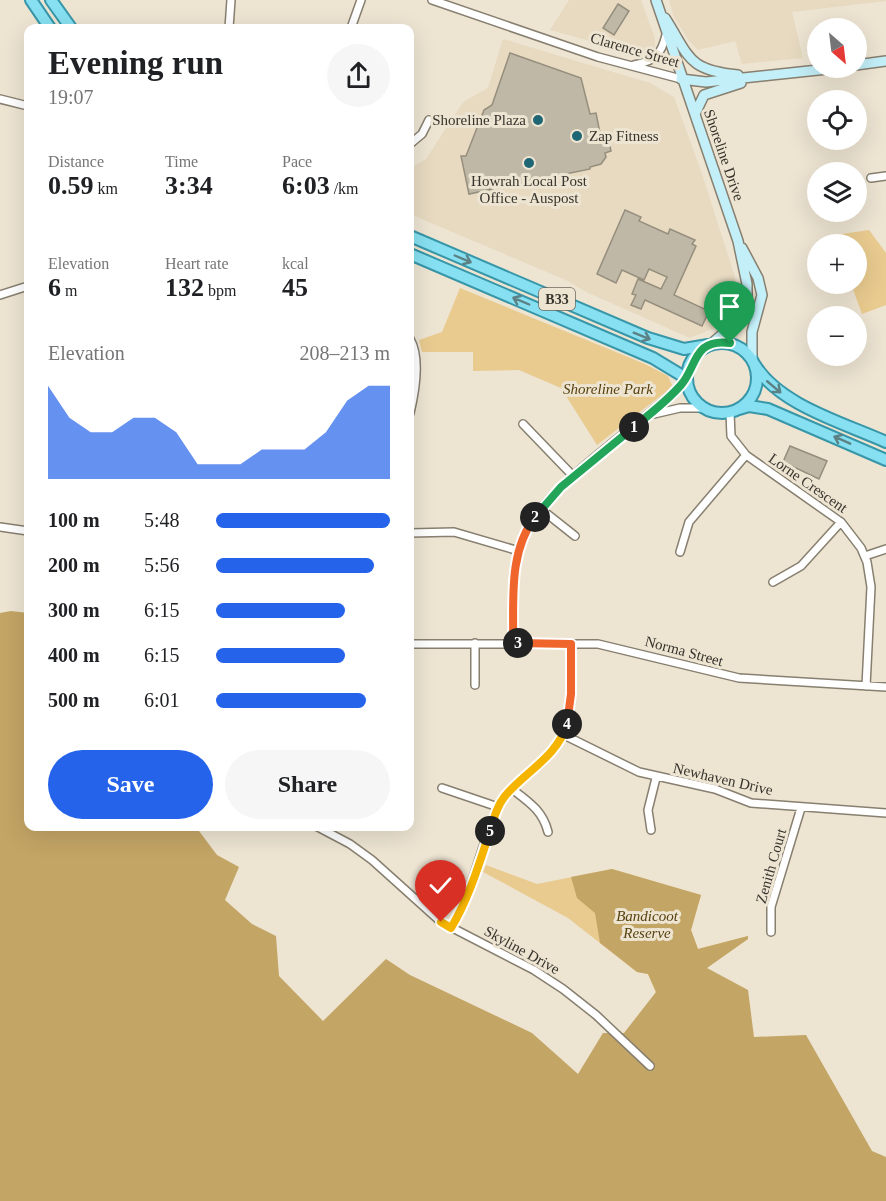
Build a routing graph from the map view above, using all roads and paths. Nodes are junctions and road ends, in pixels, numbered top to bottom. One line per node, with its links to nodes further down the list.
1 (31, 0): 7 (main road)
2 (51, 0): 8 (main road)
3 (231, 0): 9 (street)
4 (361, 0): 10 (street)
5 (432, 0): 14 (street, Clarence Street)
6 (657, 4): 11 (main road, Shoreline Drive); 16 (main road)
7 (47, 24)
8 (68, 24)
9 (229, 24)
10 (352, 24)
11 (666, 35): 14 (street); 17 (main road, Shoreline Drive)
12 (886, 61): 13 (main road)
13 (867, 64)
14 (631, 66): 17 (street, Clarence Street)
15 (807, 71): 16 (main road, Clarence Street)
16 (758, 77): 17 (main road, Clarence Street); 20 (main road)
17 (681, 79): 20 (main road, Shoreline Drive)
18 (0, 99): 19 (street)
19 (24, 105)
20 (695, 115): 26 (main road, Shoreline Drive)
21 (429, 120): 22 (street)
22 (414, 141)
23 (886, 176): 24 (street)
24 (871, 178)
25 (414, 238): 30 (main road, B33, one-way to 30)
26 (738, 241): 30 (main road, Shoreline Drive); 32 (main road, Shoreline Drive)
27 (414, 256): 33 (main road, B33, one-way to 27)
28 (24, 287): 29 (street)
29 (0, 295)
30 (709, 345): 32 (main road, B33); 33 (main road)
31 (414, 353): 34 (street)
32 (753, 360): 36 (main road); 39 (main road, B33, one-way to 39)
33 (686, 378): 35 (main road); 37 (street)
34 (414, 394)
35 (702, 408): 36 (main road); 37 (street)
36 (735, 411): 40 (street, Lorne Crescent); 41 (main road, one-way to 36)
37 (646, 417): 42 (street)
38 (523, 424): 42 (street)
39 (886, 442)
40 (746, 455): 44 (street, Lorne Crescent); 51 (street)
41 (886, 460)
42 (574, 477): 43 (street)
43 (541, 509): 48 (street); 50 (street)
44 (841, 522): 52 (street, Lorne Crescent); 53 (street)
45 (0, 527): 46 (street)
46 (24, 530)
47 (414, 533): 50 (street)
48 (575, 536)
49 (886, 549): 52 (street)
50 (519, 551): 55 (street)
51 (680, 552)
52 (865, 556): 59 (street, Lorne Crescent)
53 (773, 582)
54 (475, 643): 55 (street, Norma Street); 56 (street, Norma Street); 58 (street)
55 (513, 643): 57 (street, Norma Street)
56 (414, 644)
57 (571, 644): 59 (street, Norma Street); 61 (street)
58 (475, 685)
59 (866, 686): 60 (street, Norma Street)
60 (886, 687)
61 (564, 735): 62 (street, Newhaven Drive); 64 (street)
62 (657, 778): 66 (street, Newhaven Drive); 68 (street)
63 (442, 788): 65 (street)
64 (512, 789): 65 (street); 70 (street)
65 (498, 807): 71 (street)
66 (801, 808): 67 (street, Newhaven Drive); 72 (street, Zenith Court)
67 (886, 813)
68 (651, 830)
69 (325, 831): 71 (street, Skyline Drive)
70 (548, 832)
71 (451, 928): 73 (street, Skyline Drive)
72 (771, 932)
73 (650, 1066)

